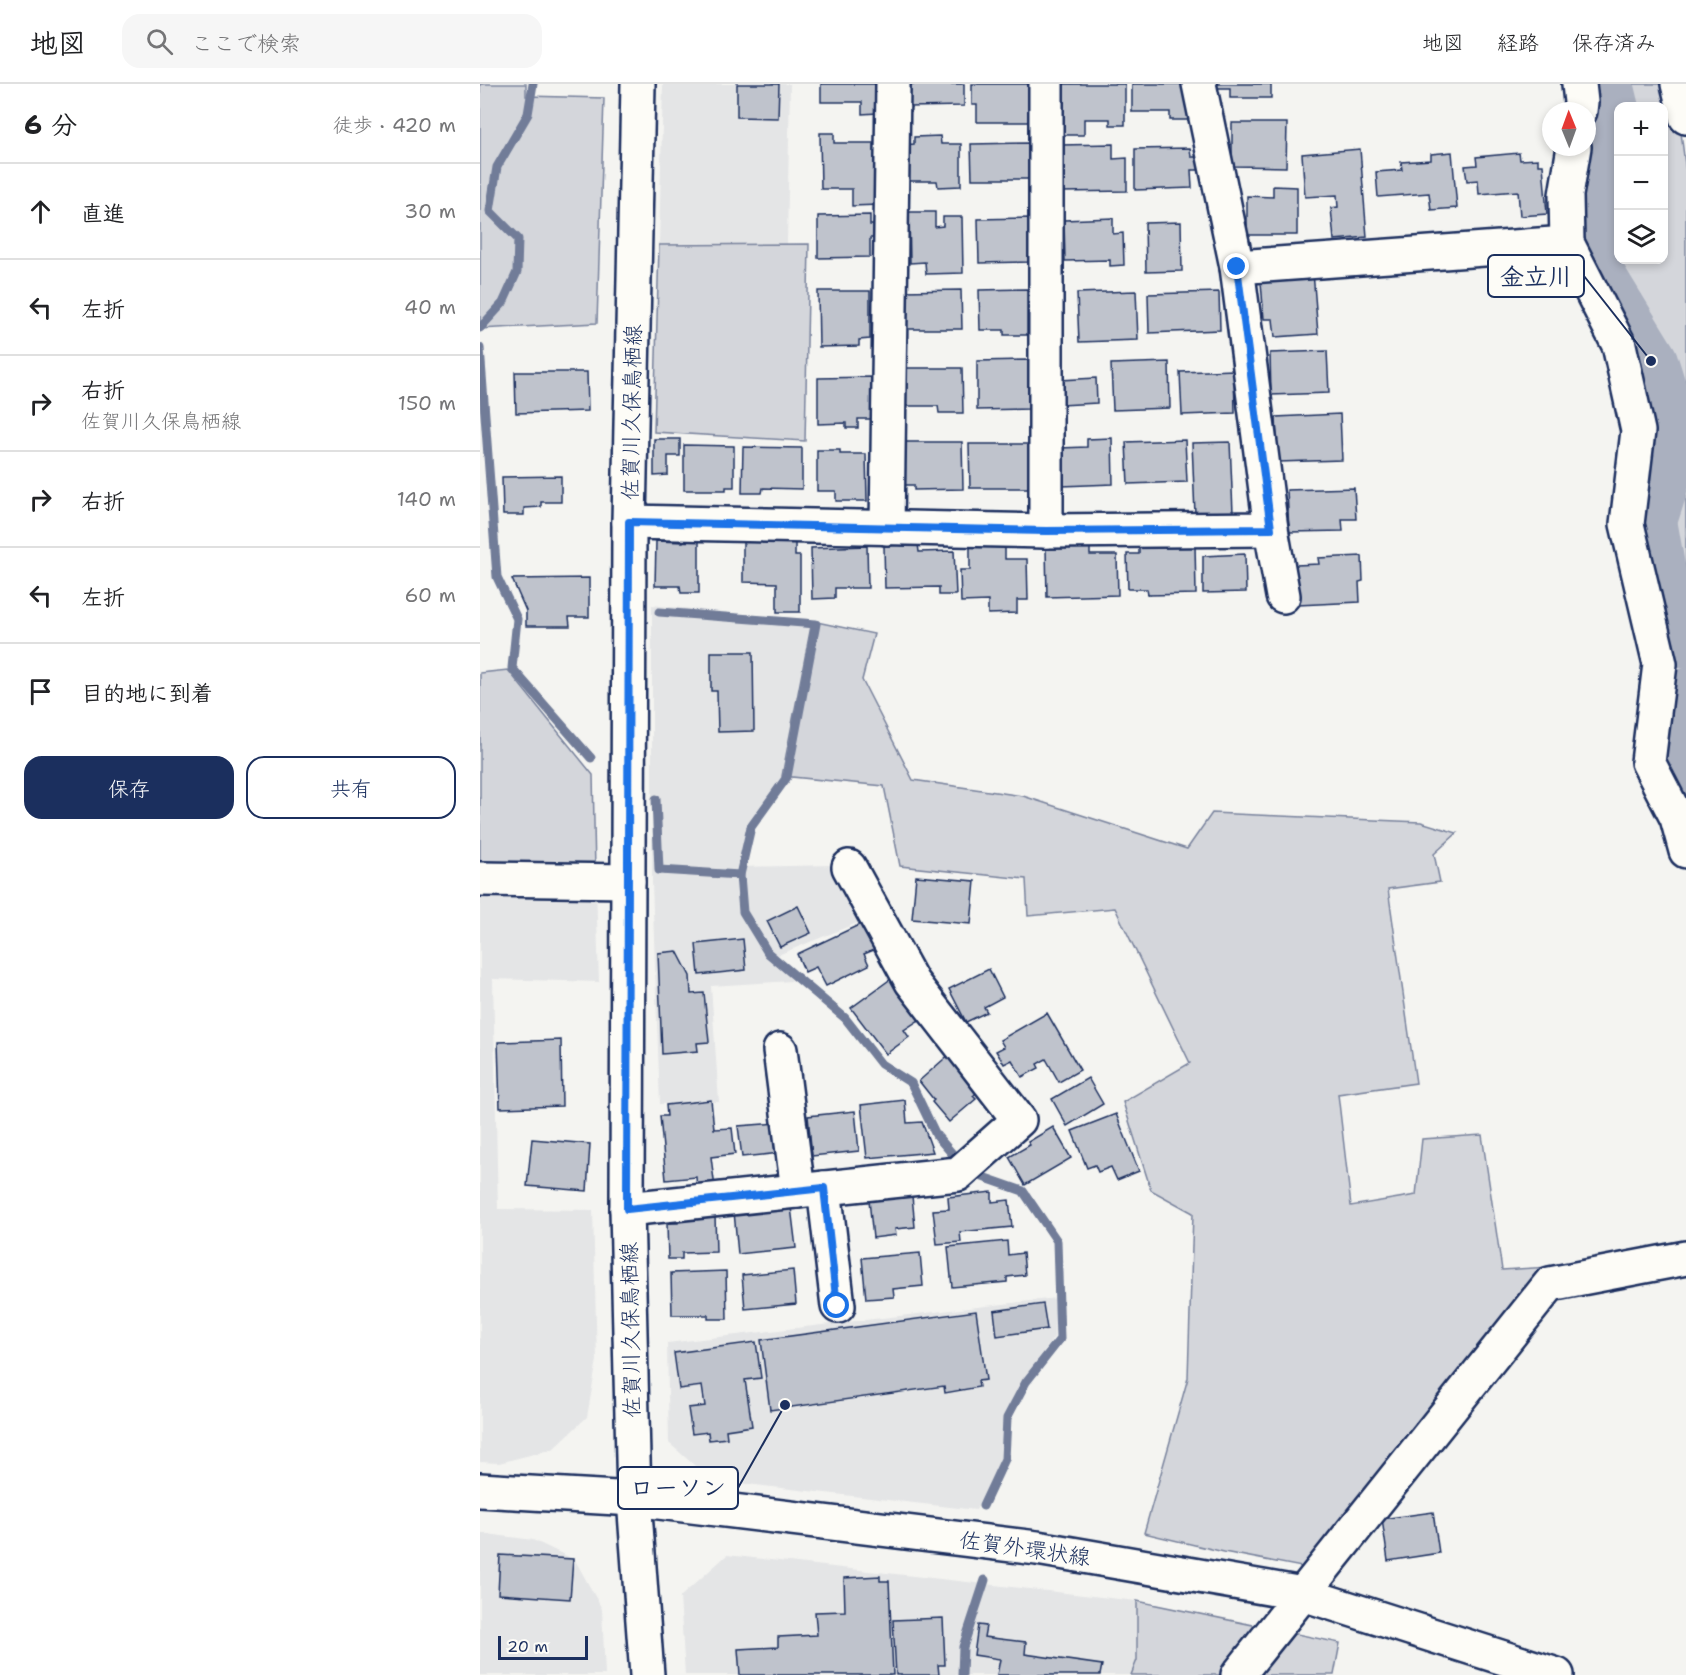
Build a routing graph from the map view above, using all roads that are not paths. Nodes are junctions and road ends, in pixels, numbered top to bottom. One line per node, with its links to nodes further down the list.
1 (638, 84): 12 (street, 佐賀川久保鳥栖線)
2 (893, 84): 13 (street)
3 (1046, 84): 15 (street)
4 (1199, 84): 11 (street)
5 (1579, 84): 7 (street)
6 (1678, 84): 8 (street)
7 (1581, 102)
8 (1686, 117)
9 (1572, 156): 10 (street)
10 (1566, 243): 11 (street); 17 (street)
11 (1237, 267): 14 (street)
12 (629, 522): 13 (street); 20 (street, 佐賀川久保鳥栖線)
13 (887, 528): 15 (street)
14 (1271, 529): 15 (street); 16 (street)
15 (1046, 531)
16 (1283, 597)
17 (1686, 851)
18 (849, 867): 22 (street)
19 (480, 879): 20 (street)
20 (628, 881): 23 (street, 佐賀川久保鳥栖線)
21 (780, 1050): 22 (street)
22 (811, 1190): 23 (street); 25 (street)
23 (627, 1209): 27 (street, 佐賀川久保鳥栖線)
24 (1686, 1258): 28 (street)
25 (837, 1306)
26 (480, 1490): 27 (street, 佐賀外環状線)
27 (634, 1499): 28 (street, 佐賀外環状線); 29 (street, 佐賀川久保鳥栖線)
28 (1303, 1594): 30 (street); 31 (street, 佐賀外環状線)
29 (647, 1675)
30 (1238, 1675)
31 (1557, 1675)

